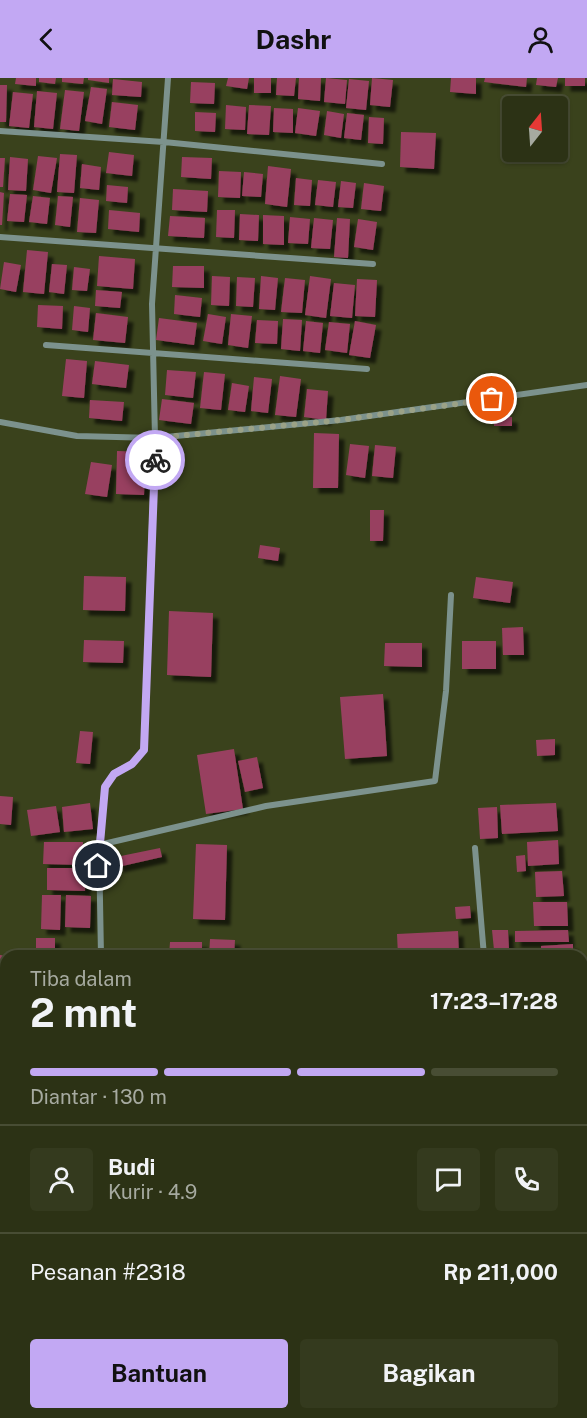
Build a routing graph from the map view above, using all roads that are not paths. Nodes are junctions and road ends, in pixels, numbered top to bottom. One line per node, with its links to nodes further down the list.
1 (168, 78): 3 (street)
2 (0, 131): 3 (street)
3 (164, 142): 4 (street); 6 (street)
4 (382, 164)
5 (0, 237): 6 (street)
6 (156, 247): 7 (street); 9 (street)
7 (374, 264)
8 (46, 345): 9 (street)
9 (153, 353): 10 (street); 13 (street)
10 (367, 369)
11 (587, 385): 13 (street)
12 (0, 422): 13 (street)
13 (155, 438): 15 (street)
14 (451, 595): 15 (street)
15 (99, 845): 17 (street)
16 (475, 848): 18 (street)
17 (101, 950)
18 (484, 950)

